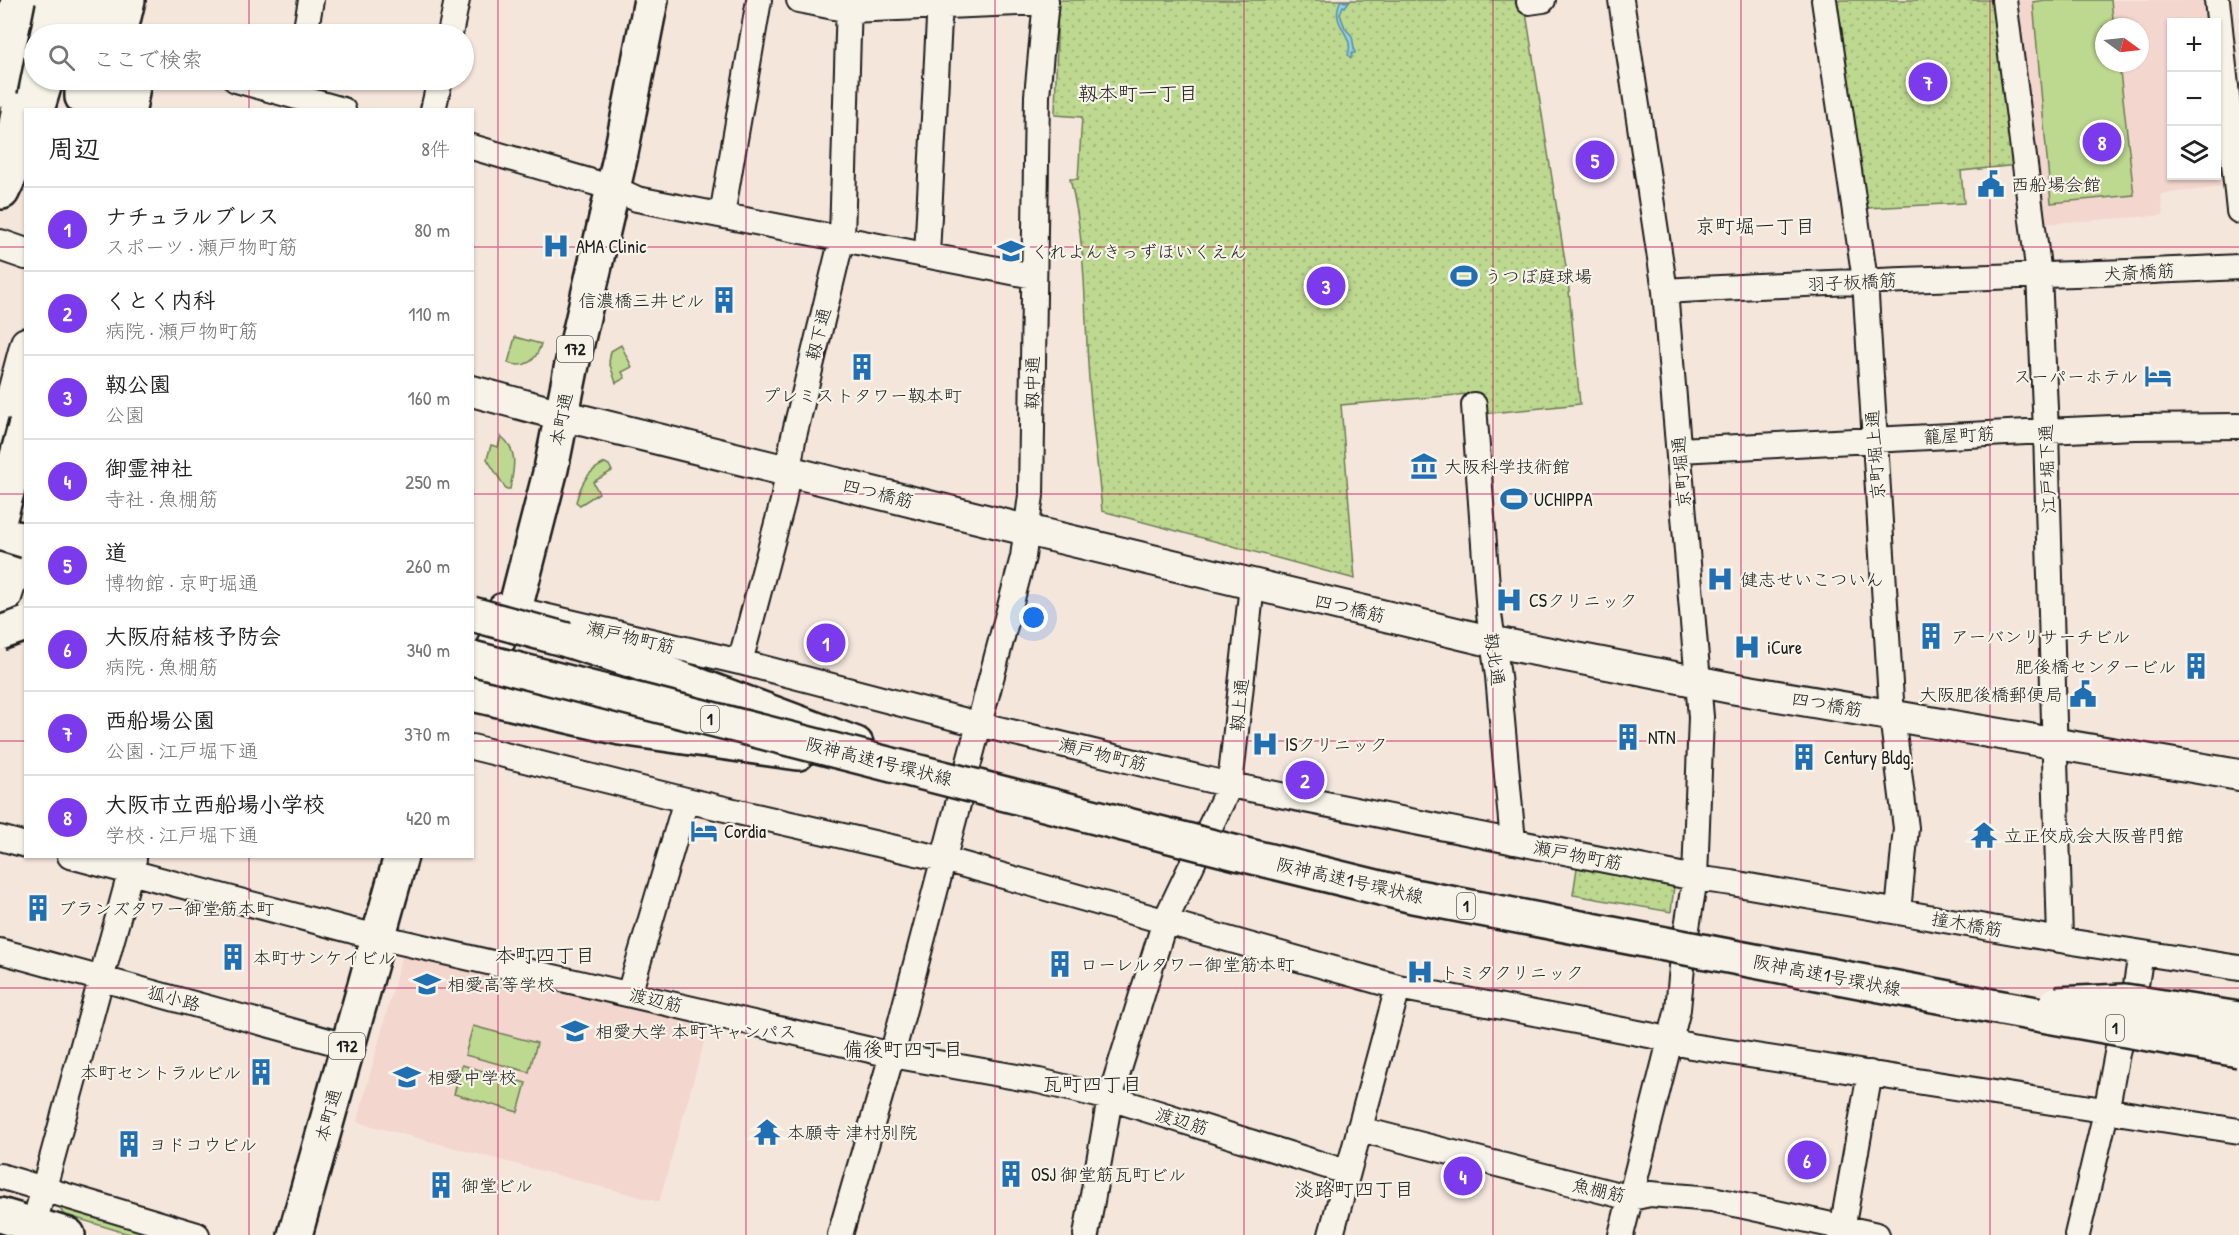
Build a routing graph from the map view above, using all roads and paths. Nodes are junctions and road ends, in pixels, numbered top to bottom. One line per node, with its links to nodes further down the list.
1 (63, 0): 20 (highway)
2 (81, 0): 21 (highway)
3 (102, 0): 22 (main road)
4 (128, 0): 23 (highway)
5 (141, 0): 24 (street)
6 (147, 0): 25 (highway)
7 (311, 0): 26 (street)
8 (457, 0): 27 (street)
9 (651, 0): 44 (highway, 本町通 / 172)
10 (759, 0): 47 (street)
11 (800, 0): 18 (street)
12 (1621, 0): 56 (street, 京町堀通)
13 (1824, 0): 55 (street, 京町堀上通)
14 (2004, 0): 53 (street, 江戸堀下通)
15 (2217, 0): 46 (street)
16 (1046, 1): 17 (street); 54 (street, 靱中通)
17 (940, 3): 18 (street); 51 (street)
18 (849, 5): 48 (street, 靱下通)
19 (0, 10): 20 (street)
20 (36, 14)
21 (81, 24)
22 (97, 24)
23 (122, 24)
24 (137, 24)
25 (143, 24)
26 (307, 24)
27 (452, 24)
28 (24, 39): 30 (highway, bridge)
29 (24, 77): 45 (main road)
30 (0, 90)
31 (43, 90): 37 (highway)
32 (124, 90): 38 (street)
33 (132, 90): 39 (highway)
34 (276, 90): 36 (street)
35 (438, 90): 41 (street)
36 (296, 95): 40 (street)
37 (38, 108)
38 (120, 108)
39 (129, 108)
40 (337, 108)
41 (433, 108)
42 (24, 146): 45 (highway)
43 (474, 148): 44 (street)
44 (613, 188): 47 (street); 60 (highway, 本町通 / 172)
45 (1, 198)
46 (2239, 211)
47 (722, 215): 48 (street)
48 (842, 238): 51 (street); 66 (street, 靱下通)
49 (0, 245): 50 (main road)
50 (24, 253)
51 (927, 255): 54 (street)
52 (2239, 267): 53 (street, 犬斎橋筋)
53 (2039, 275): 55 (street, 羽子板橋筋); 63 (street, 江戸堀下通)
54 (1033, 276): 68 (street, 靱中通)
55 (1865, 280): 56 (street, 羽子板橋筋); 64 (street, 京町堀上通)
56 (1665, 291): 65 (street, 京町堀通)
57 (24, 354): 62 (main road)
58 (474, 392): 60 (main road, 四つ橋筋)
59 (1474, 405): 80 (street, 靱北通)
60 (561, 415): 66 (main road, 四つ橋筋); 74 (highway, 本町通 / 172)
61 (2239, 426): 63 (street, 籠屋町筋)
62 (10, 428): 67 (highway, bridge); 77 (street)
63 (2046, 431): 64 (street, 籠屋町筋); 90 (street, 江戸堀下通)
64 (1874, 440): 65 (street, 籠屋町筋); 88 (street, 京町堀上通)
65 (1679, 450): 85 (street, 京町堀通)
66 (789, 471): 68 (main road, 四つ橋筋); 83 (street, 靱下通)
67 (0, 518)
68 (1028, 530): 72 (main road, 四つ橋筋); 89 (street, 靱中通)
69 (0, 533): 70 (highway, bridge)
70 (24, 540)
71 (24, 552): 77 (street)
72 (1252, 585): 80 (main road, 四つ橋筋); 95 (street, 靱上通)
73 (474, 599): 74 (street, 瀬戸物町筋)
74 (515, 609): 83 (street, 瀬戸物町筋); 86 (highway, 本町通 / 172)
75 (474, 616): 93 (highway, bridge)
76 (24, 625): 79 (highway, bridge)
77 (0, 627): 78 (street)
78 (24, 632)
79 (0, 633)
80 (1494, 642): 85 (main road, 四つ橋筋); 98 (street, 靱北通)
81 (474, 653): 84 (highway, bridge)
82 (474, 659): 84 (highway, 阪神高速1号環状線 / 1, bridge)
83 (740, 662): 89 (street, 瀬戸物町筋)
84 (529, 673): 92 (highway, 阪神高速1号環状線 / 1, bridge)
85 (1699, 680): 88 (main road, 四つ橋筋); 104 (street, 京町堀通)
86 (474, 684)
87 (474, 693): 92 (highway, 1, bridge)
88 (1892, 716): 90 (main road, 四つ橋筋); 105 (street, 京町堀上通)
89 (978, 724): 93 (street, 靱中通); 95 (street, 瀬戸物町筋)
90 (2054, 743): 94 (main road, 四つ橋筋); 108 (street, 江戸堀下通)
91 (474, 747): 96 (street)
92 (900, 767): 93 (highway, 阪神高速1号環状線 / 1, bridge)
93 (958, 769): 102 (street, 靱中通); 115 (highway, 阪神高速1号環状線 / 1, bridge)
94 (2239, 776)
95 (1230, 785): 98 (street, 瀬戸物町筋); 106 (street, 靱上通)
96 (686, 800): 102 (street); 114 (street)
97 (0, 838): 99 (street)
98 (1513, 842): 104 (street, 瀬戸物町筋)
99 (24, 844)
100 (84, 858): 103 (street, 渡辺筋)
101 (400, 858): 107 (highway, 本町通 / 172)
102 (943, 859): 106 (street); 120 (street, 靱中通)
103 (132, 865): 107 (street, 渡辺筋); 112 (street)
104 (1695, 878): 105 (street, 撞木橋筋); 117 (street, 京町堀通)
105 (1898, 912): 108 (street, 撞木橋筋)
106 (1165, 921): 113 (street); 122 (street, 靱上通)
107 (378, 935): 114 (street, 渡辺筋); 118 (highway, 本町通 / 172)
108 (2060, 940): 110 (street, 撞木橋筋)
109 (0, 951): 112 (street, 狐小路)
110 (2141, 953): 111 (street, 撞木橋筋); 123 (street)
111 (2239, 968)
112 (100, 978): 118 (street, 狐小路); 128 (street)
113 (1398, 987): 117 (street); 124 (street)
114 (629, 994): 120 (street, 渡辺筋)
115 (1991, 1006): 116 (highway, bridge); 119 (highway, 阪神高速1号環状線 / 1, bridge)
116 (2239, 1019)
117 (1670, 1040): 121 (street); 129 (street, 京町堀通)
118 (347, 1046): 135 (highway, 本町通 / 172)
119 (2239, 1050)
120 (892, 1055): 122 (street, 渡辺筋); 136 (street, 靱中通)
121 (1870, 1073): 123 (street); 132 (street)
122 (1110, 1098): 126 (street, 渡辺筋); 137 (street, 靱上通)
123 (2106, 1112): 125 (street); 141 (street)
124 (1359, 1129): 126 (street); 129 (street, 魚棚筋)
125 (2239, 1131)
126 (1346, 1172): 138 (street)
127 (0, 1176): 128 (street)
128 (44, 1190): 131 (street); 134 (street)
129 (1631, 1198): 132 (street, 魚棚筋); 139 (street, 京町堀通)
130 (0, 1215): 131 (highway)
131 (32, 1230): 133 (highway)
132 (1842, 1231): 140 (street, 魚棚筋)
133 (68, 1235)
134 (197, 1235)
135 (295, 1235)
136 (840, 1235)
137 (1086, 1235)
138 (1331, 1235)
139 (1621, 1235)
140 (1877, 1235)
141 (2077, 1235)

